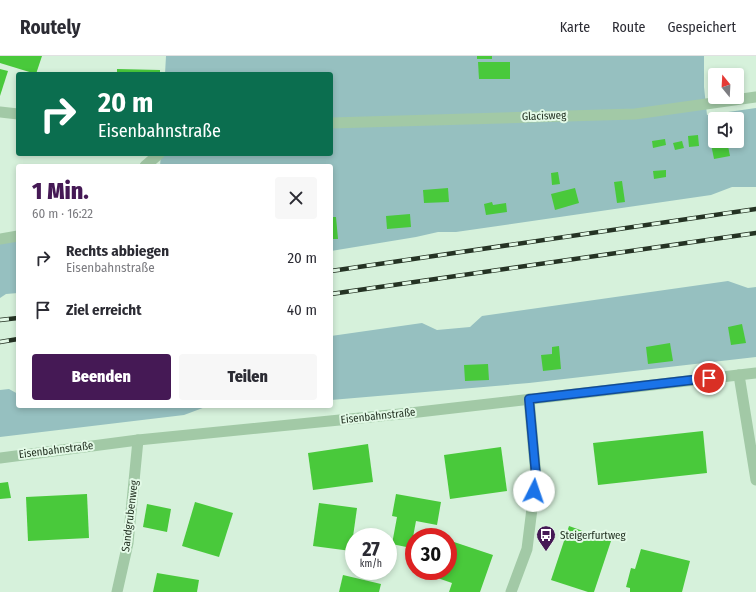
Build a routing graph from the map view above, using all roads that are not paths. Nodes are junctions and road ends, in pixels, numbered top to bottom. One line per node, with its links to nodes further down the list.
1 (756, 97): 4 (street, Glacisweg)
2 (0, 112): 3 (street)
3 (16, 114)
4 (333, 123)
5 (157, 156): 6 (street)
6 (147, 164)
7 (16, 236): 8 (street)
8 (0, 239)
9 (756, 373): 10 (street, Eisenbahnstraße)
10 (739, 375): 11 (street, Eisenbahnstraße); 14 (street)
11 (529, 399): 12 (street, Eisenbahnstraße); 16 (street)
12 (138, 440): 13 (street, Eisenbahnstraße); 15 (street, Sandgrubenweg)
13 (0, 458)
14 (756, 480)
15 (117, 592)
16 (511, 592)

